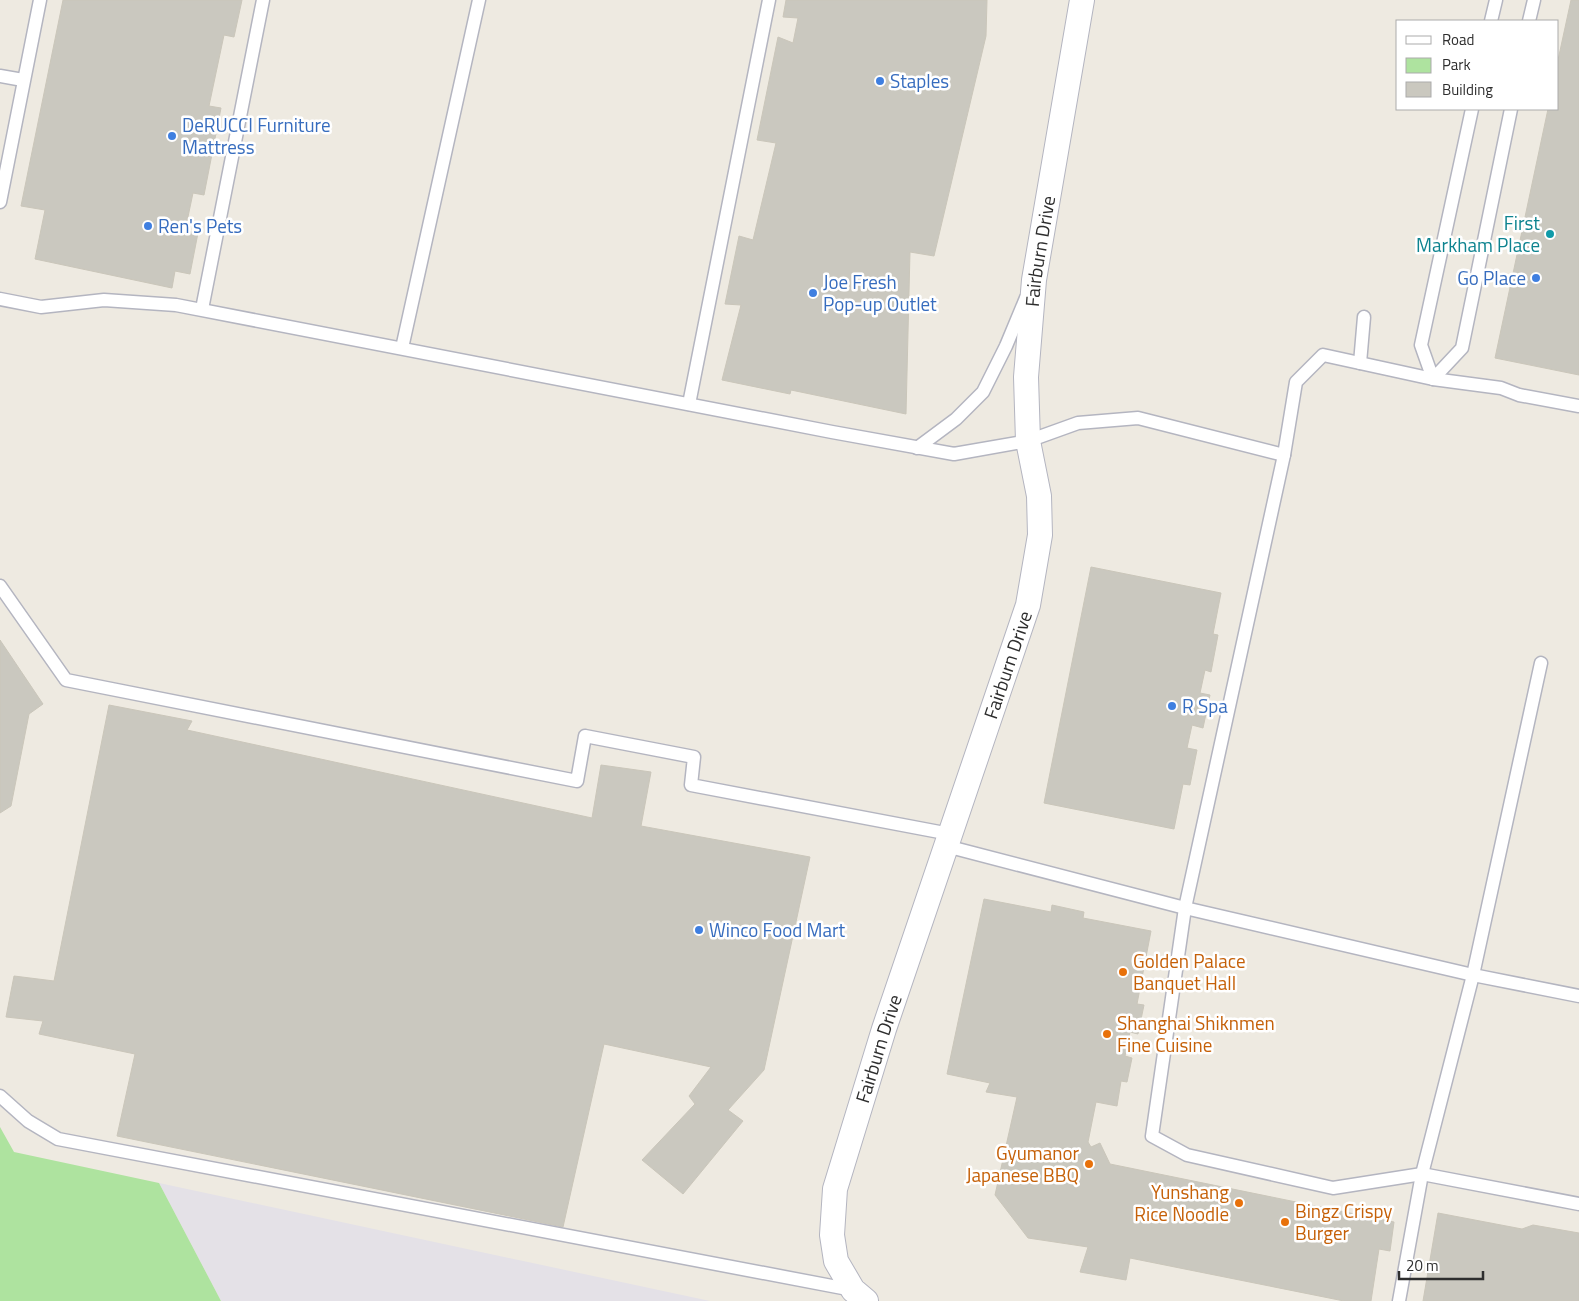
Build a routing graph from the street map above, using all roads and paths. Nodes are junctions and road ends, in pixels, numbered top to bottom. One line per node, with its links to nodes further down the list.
1 (40, 0): 11 (lane)
2 (263, 0): 17 (lane)
3 (479, 0): 19 (lane)
4 (769, 0): 22 (lane)
5 (1082, 0): 15 (street, Fairburn Drive)
6 (1496, 0): 8 (lane)
7 (1534, 0): 9 (lane)
8 (1491, 20)
9 (1529, 20)
10 (0, 76): 11 (lane)
11 (23, 80): 14 (lane)
12 (1472, 110): 21 (lane)
13 (1511, 110): 21 (lane)
14 (0, 202)
15 (1034, 280): 24 (street, Fairburn Drive); 25 (lane)
16 (0, 299): 17 (lane)
17 (202, 310): 19 (lane)
18 (1364, 318): 20 (lane)
19 (402, 348): 22 (lane)
20 (1360, 363): 21 (lane); 26 (lane)
21 (1433, 379): 23 (lane)
22 (689, 404): 25 (lane)
23 (1579, 406)
24 (1028, 441): 25 (lane); 26 (lane); 29 (street, Fairburn Drive)
25 (917, 448)
26 (1284, 455): 30 (lane)
27 (0, 586): 29 (lane)
28 (1542, 663): 31 (lane)
29 (948, 840): 30 (lane); 36 (street, Fairburn Drive)
30 (1185, 908): 31 (lane); 34 (lane)
31 (1473, 975): 32 (lane); 34 (lane)
32 (1579, 996)
33 (0, 1096): 36 (lane)
34 (1422, 1174): 35 (lane); 37 (lane)
35 (1579, 1204)
36 (859, 1296)
37 (1399, 1301)

